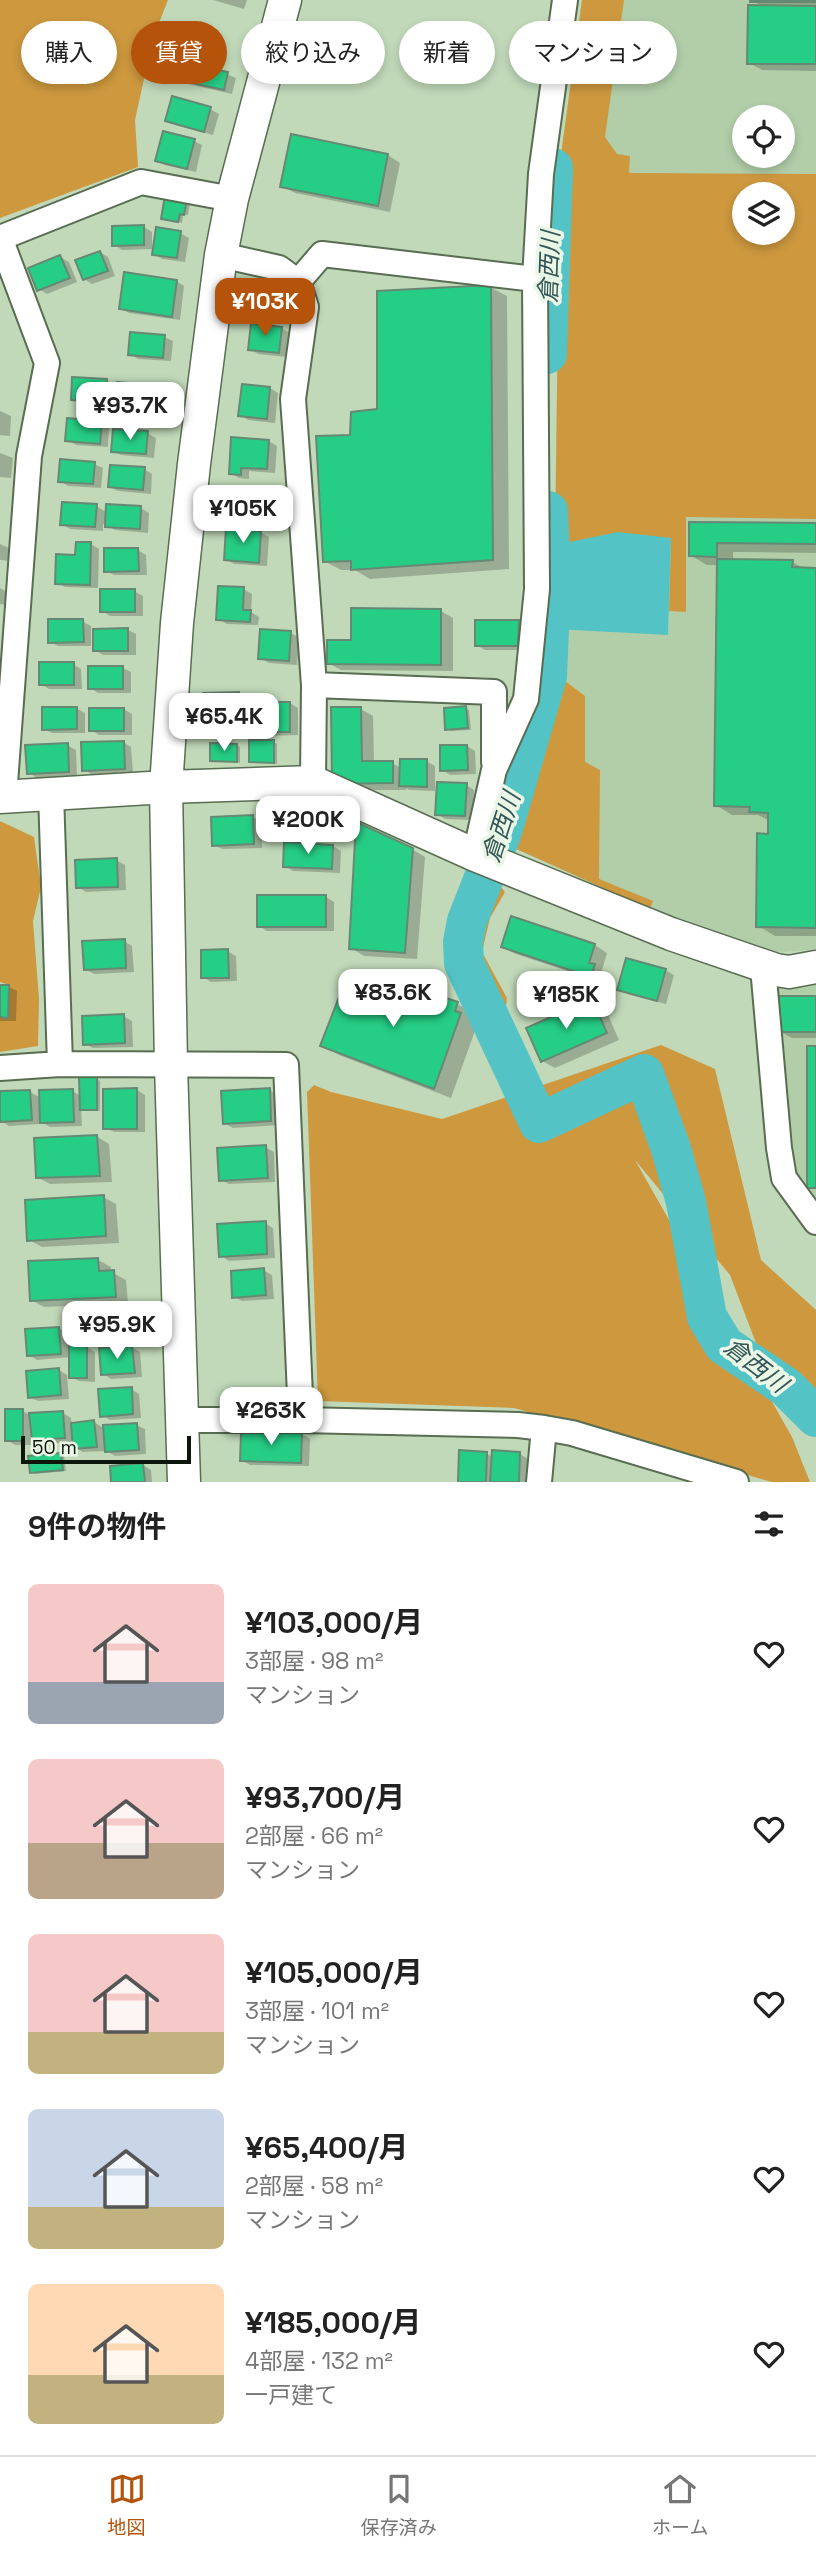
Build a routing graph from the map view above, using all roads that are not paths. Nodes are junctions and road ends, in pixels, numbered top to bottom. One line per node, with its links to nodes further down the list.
1 (285, 0): 3 (street)
2 (565, 0): 5 (street)
3 (232, 199): 4 (street); 12 (street)
4 (221, 255): 6 (street); 10 (street)
5 (535, 279): 6 (street); 8 (street)
6 (298, 282): 7 (street)
7 (314, 685): 8 (street); 9 (street)
8 (494, 770): 13 (street)
9 (313, 782): 10 (street); 13 (street)
10 (166, 787): 11 (street); 17 (street)
11 (51, 794): 12 (street); 16 (street)
12 (2, 797)
13 (475, 855): 14 (street)
14 (764, 967): 15 (street); 19 (street)
15 (816, 967)
16 (60, 1064): 17 (street); 18 (street)
17 (171, 1065): 20 (street); 21 (street)
18 (0, 1068)
19 (816, 1222)
20 (183, 1420): 21 (street); 23 (street)
21 (300, 1420): 22 (street)
22 (544, 1428): 24 (street); 25 (street)
23 (184, 1482)
24 (538, 1482)
25 (736, 1482)

